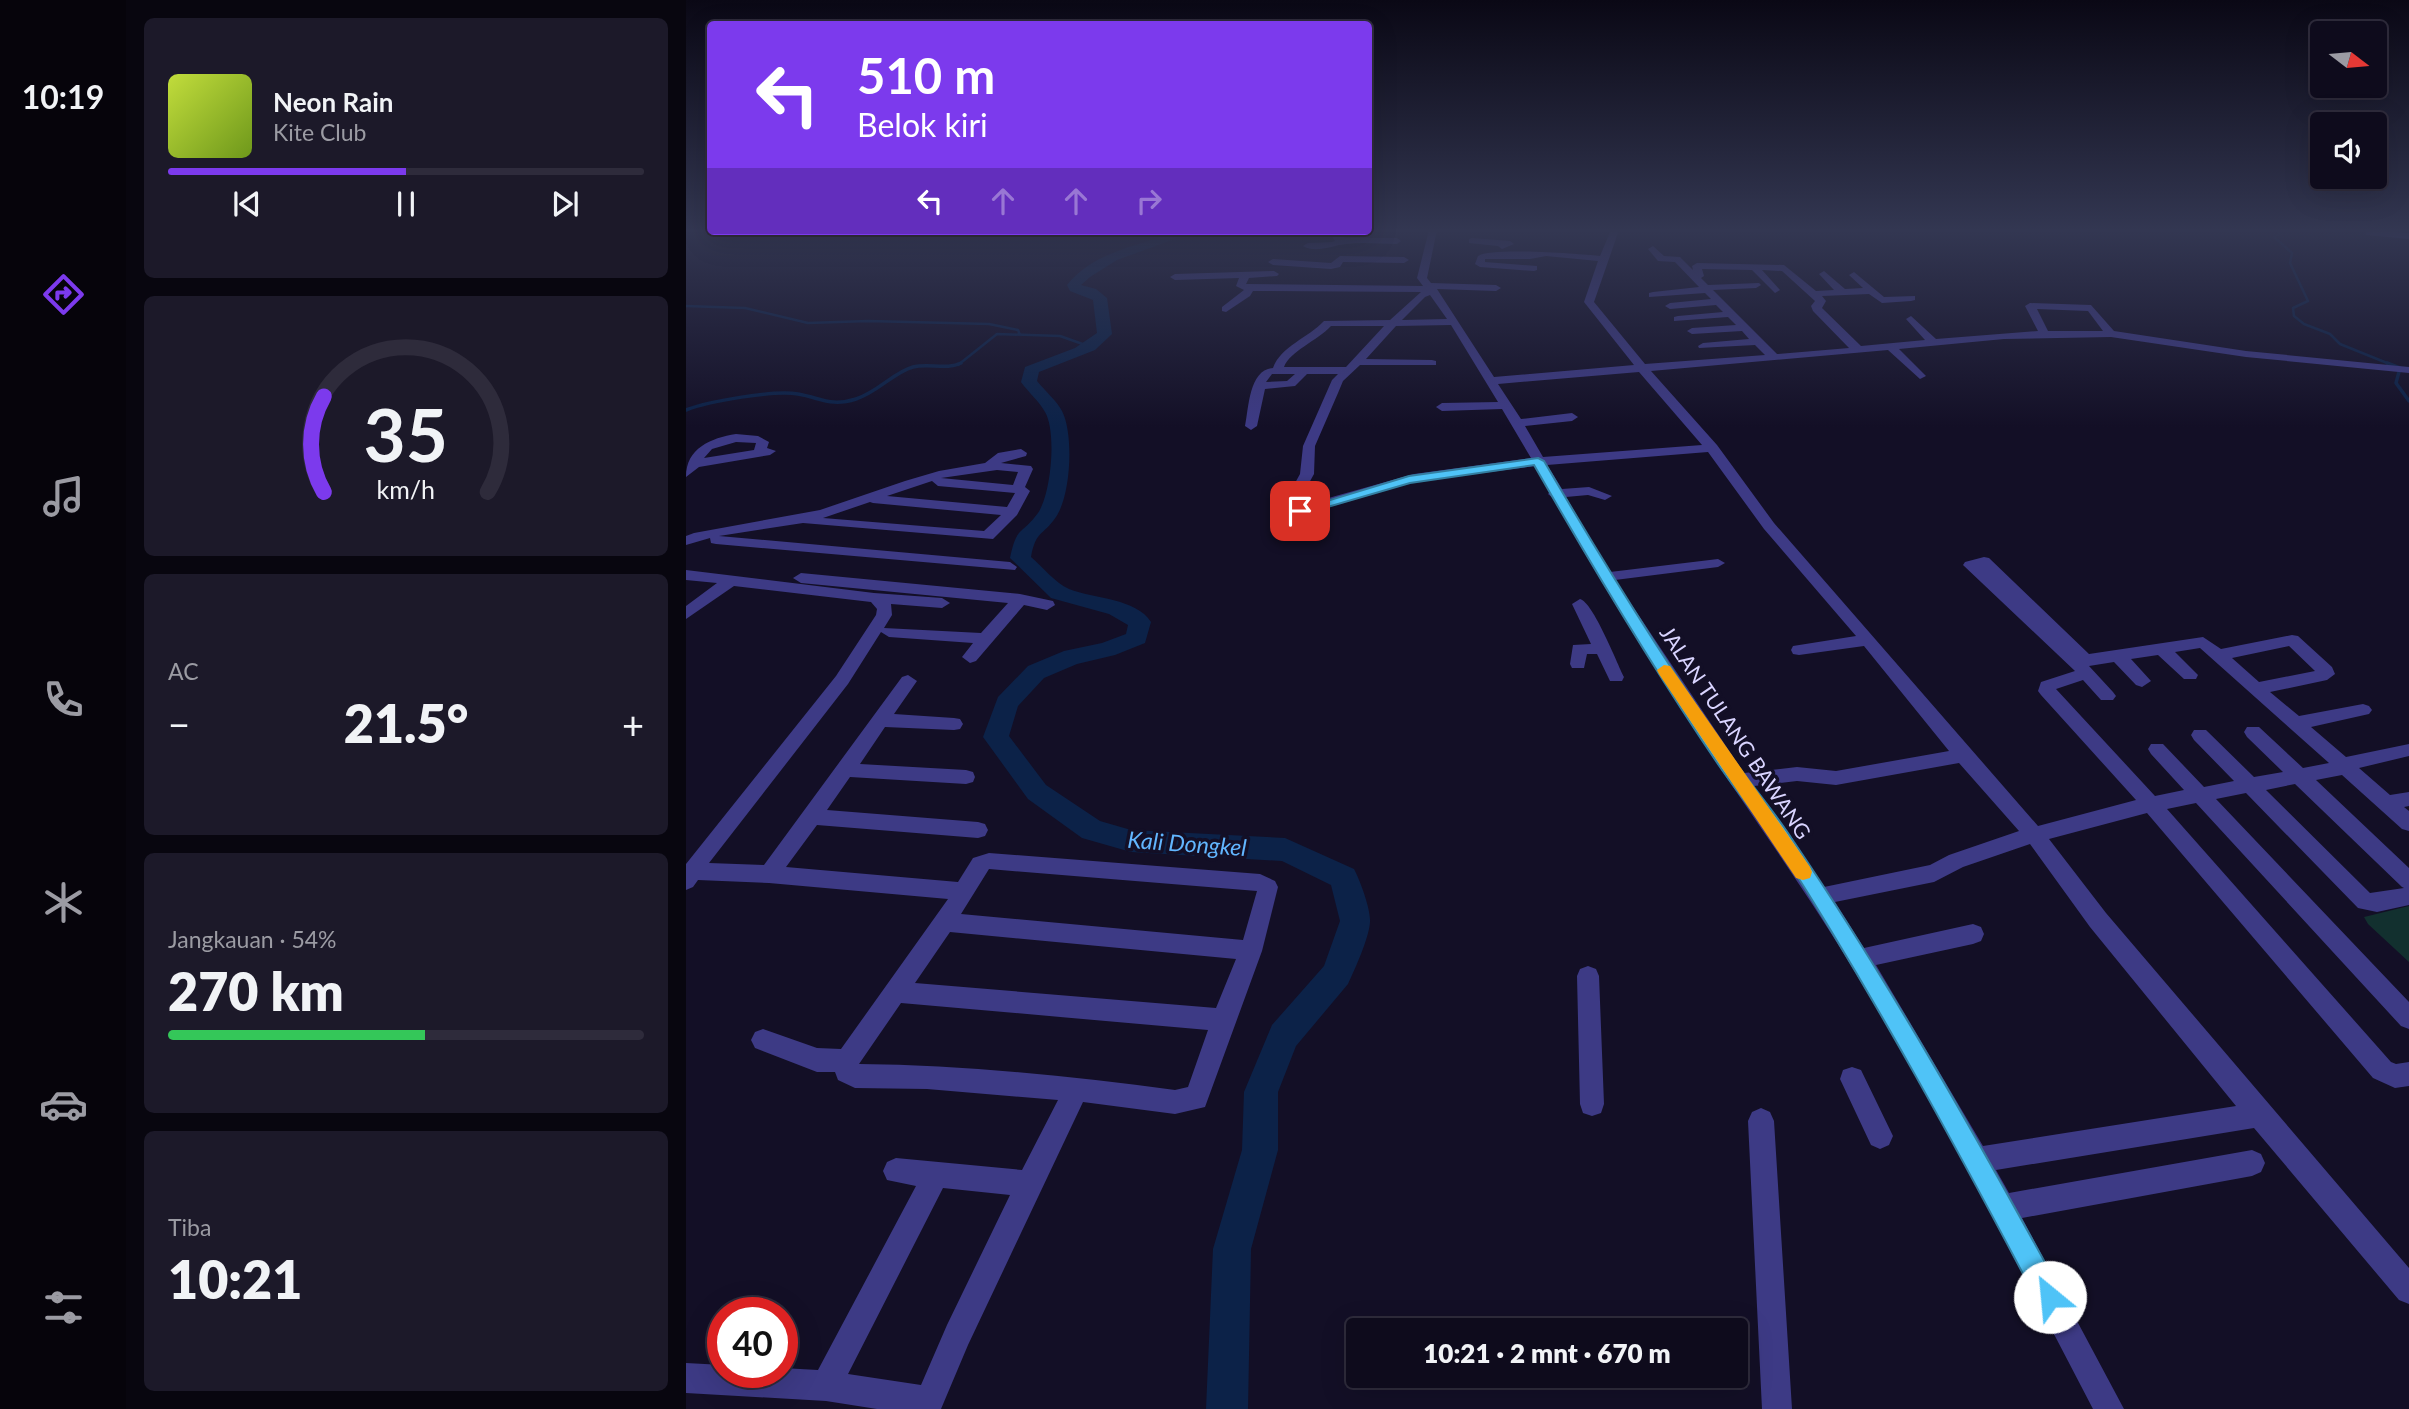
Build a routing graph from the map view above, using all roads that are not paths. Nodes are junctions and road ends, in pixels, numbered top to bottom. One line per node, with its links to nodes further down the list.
1 (1245, 296): 15 (street)
2 (1315, 296): 12 (street)
3 (1350, 296): 11 (street)
4 (1421, 296): 16 (street)
5 (1436, 296): 18 (street, JALAN TULANG BAWANG)
6 (1591, 296): 35 (street)
7 (1712, 296): 13 (street)
8 (1817, 296): 31 (street)
9 (1877, 296): 10 (street)
10 (1911, 298)
11 (1348, 300)
12 (1312, 302)
13 (1717, 302): 14 (street); 17 (street)
14 (1670, 306)
15 (1226, 309)
16 (1404, 312): 18 (street); 22 (street)
17 (1731, 314): 19 (street); 23 (street)
18 (1450, 316): 22 (street); 40 (street, JALAN TULANG BAWANG)
19 (1678, 319)
20 (1911, 319): 28 (street)
21 (2068, 319): 25 (street); 25 (street); 26 (street); 26 (street)
22 (1394, 323): 34 (street); 36 (street)
23 (1743, 328): 24 (street); 27 (street)
24 (1692, 331)
25 (2045, 334): 28 (street)
26 (2110, 334): 38 (street)
27 (1758, 341): 29 (street); 32 (street)
28 (1932, 341): 30 (street)
29 (1703, 346)
30 (1890, 346): 31 (street); 39 (street)
31 (1858, 350): 32 (street)
32 (1774, 358): 35 (street)
33 (1432, 363): 34 (street)
34 (1354, 366): 37 (street); 49 (street)
35 (1642, 368): 40 (street); 46 (street)
36 (1278, 370): 37 (street); 41 (street)
37 (1303, 370): 41 (street)
38 (2408, 370)
39 (1920, 376)
40 (1491, 381): 43 (street, JALAN TULANG BAWANG)
41 (1260, 386): 45 (street)
42 (1442, 407): 43 (street)
43 (1511, 414): 44 (street); 49 (street, JALAN TULANG BAWANG)
44 (1568, 414)
45 (1251, 426)
46 (1712, 448): 49 (street); 73 (street)
47 (764, 452): 51 (street)
48 (1021, 453): 50 (street)
49 (1538, 461): 54 (street, JALAN TULANG BAWANG)
50 (988, 465): 52 (street); 53 (street)
51 (690, 469)
52 (921, 481): 53 (street); 56 (street)
53 (1018, 489): 57 (street)
54 (1555, 494): 55 (street); 64 (street, JALAN TULANG BAWANG)
55 (1605, 496)
56 (866, 498): 57 (street); 58 (street)
57 (1012, 512): 58 (street)
58 (798, 520): 59 (street)
59 (690, 539): 62 (street)
60 (1718, 563): 64 (street)
61 (686, 567): 67 (street)
62 (1010, 567)
63 (686, 575): 65 (street)
64 (1605, 577): 101 (street, JALAN TULANG BAWANG)
65 (729, 582): 66 (street); 70 (street)
66 (874, 598): 67 (street); 111 (street)
67 (1016, 604): 69 (street); 72 (street)
68 (1580, 604): 75 (street)
69 (1047, 605)
70 (686, 614)
71 (889, 632): 72 (street)
72 (985, 639): 79 (street)
73 (1867, 640): 76 (street); 96 (street)
74 (2160, 647): 77 (street); 78 (street); 82 (street)
75 (1603, 649): 80 (street); 83 (street)
76 (1799, 650)
77 (2116, 654): 81 (street); 85 (street)
78 (2220, 655): 86 (street); 86 (street)
79 (970, 657)
80 (1578, 664)
81 (2082, 665): 81 (street); 87 (street); 106 (street)
82 (2190, 675)
83 (1616, 677)
84 (908, 681): 89 (street)
85 (2143, 681)
86 (2259, 688): 90 (street)
87 (2107, 696)
88 (2363, 709): 90 (street)
89 (881, 720): 91 (street); 98 (street)
90 (2298, 723): 97 (street)
91 (954, 724)
92 (2253, 732): 100 (street)
93 (2200, 735): 102 (street)
94 (2157, 749): 103 (street)
95 (2406, 750): 97 (street)
96 (1963, 755): 101 (street); 110 (street)
97 (2347, 766): 100 (street); 105 (street)
98 (847, 769): 99 (street); 107 (street)
99 (966, 777)
100 (2300, 777): 102 (street); 113 (street)
101 (1740, 781): 116 (street, JALAN TULANG BAWANG)
102 (2249, 785): 103 (street); 115 (street)
103 (2200, 796): 106 (street); 123 (street)
104 (2409, 799): 105 (street)
105 (2387, 803): 108 (street)
106 (2151, 804): 110 (street); 127 (street)
107 (812, 817): 109 (street); 112 (street)
108 (2409, 823)
109 (978, 830)
110 (2035, 836): 116 (street); 131 (street)
111 (692, 866): 112 (street)
112 (769, 874): 114 (street)
113 (2409, 881)
114 (963, 891): 117 (street); 119 (street)
115 (2409, 895)
116 (1818, 897): 120 (street, JALAN TULANG BAWANG)
117 (945, 922): 119 (street); 122 (street)
118 (1973, 934): 120 (street)
119 (1251, 951): 124 (street)
120 (1859, 959): 134 (street, JALAN TULANG BAWANG)
121 (1588, 976): 130 (street)
122 (894, 992): 124 (street); 126 (street)
123 (2409, 1018)
124 (1223, 1020): 129 (street)
125 (763, 1040): 126 (street)
126 (846, 1061): 129 (street)
127 (2409, 1074)
128 (1852, 1079): 133 (street)
129 (1077, 1089): 138 (street)
130 (1592, 1104)
131 (2259, 1115): 134 (street); 140 (street)
132 (1761, 1121): 144 (street)
133 (1880, 1136)
134 (1977, 1160): 139 (street, JALAN TULANG BAWANG)
135 (2252, 1163): 139 (street)
136 (895, 1171): 137 (street)
137 (936, 1174): 138 (street); 142 (street)
138 (1029, 1184): 143 (street)
139 (2002, 1208): 145 (street, JALAN TULANG BAWANG)
140 (2409, 1290)
141 (686, 1378): 142 (street)
142 (826, 1386): 143 (street)
143 (927, 1406)
144 (1777, 1409)
145 (2109, 1409)

